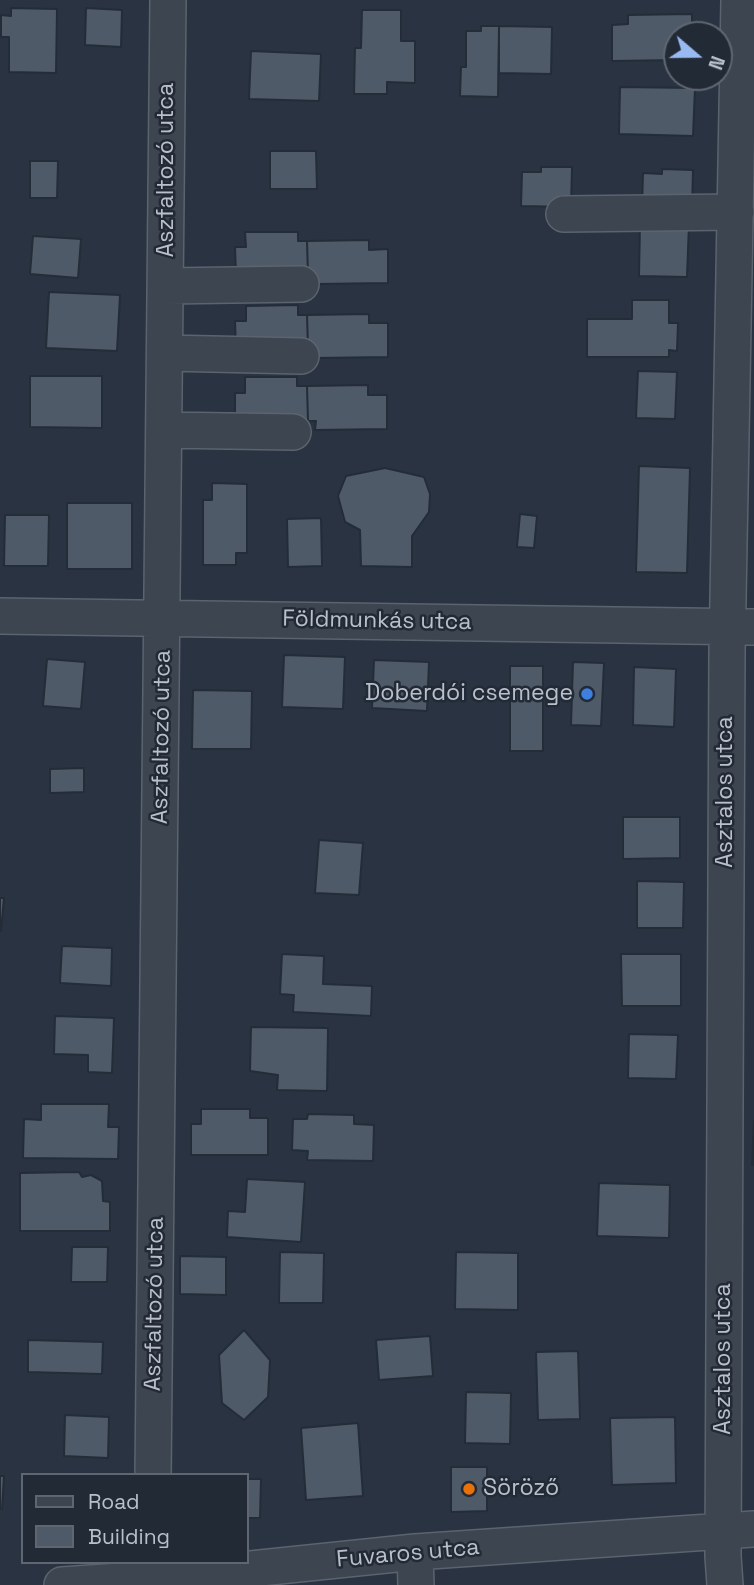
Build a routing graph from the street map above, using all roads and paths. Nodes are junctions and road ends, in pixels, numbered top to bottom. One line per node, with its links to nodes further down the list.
1 (168, 0): 6 (street, Aszfaltozó utca)
2 (739, 0): 3 (street, Asztalos utca)
3 (736, 212): 4 (street); 13 (street, Asztalos utca)
4 (564, 214)
5 (302, 284): 6 (street)
6 (166, 286): 7 (street, Aszfaltozó utca)
7 (166, 353): 8 (street); 9 (street, Aszfaltozó utca)
8 (300, 356)
9 (165, 430): 10 (street); 12 (street, Aszfaltozó utca)
10 (293, 432)
11 (0, 616): 12 (street, Földmunkás utca)
12 (164, 617): 13 (street, Földmunkás utca); 14 (street, Aszfaltozó utca)
13 (741, 627): 15 (street, Asztalos utca)
14 (153, 1473)
15 (739, 1530): 16 (street, Fuvaros utca); 20 (street, Asztalos utca)
16 (416, 1568): 17 (street, Fuvaros utca); 19 (street)
17 (164, 1575): 18 (street, Fuvaros utca)
18 (62, 1585)
19 (346, 1585)
20 (725, 1585)

